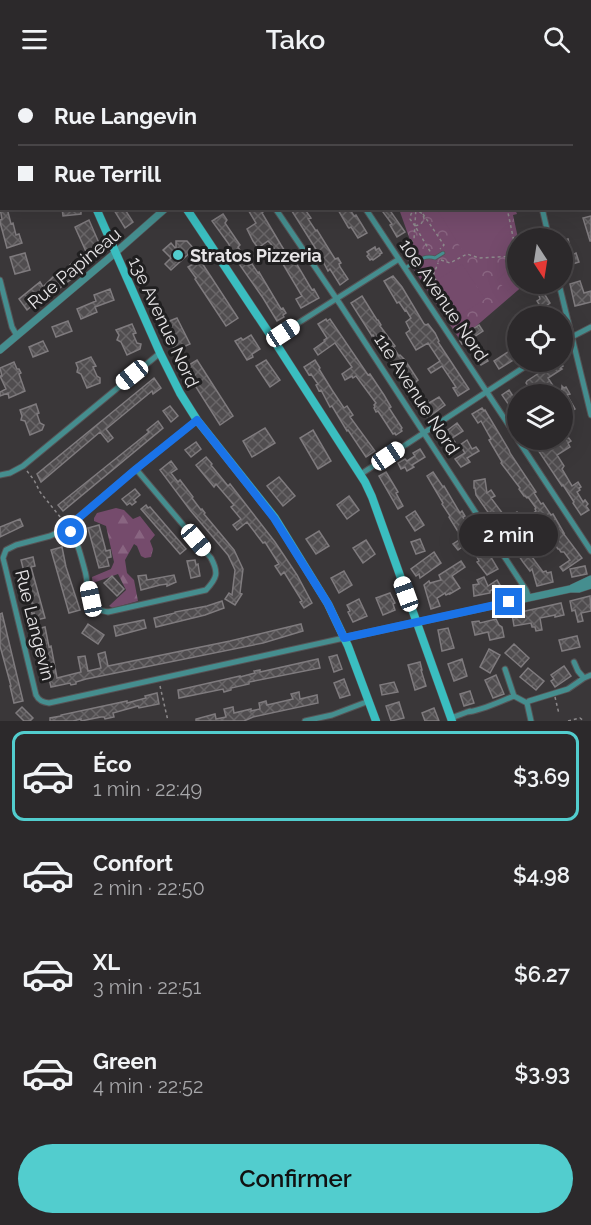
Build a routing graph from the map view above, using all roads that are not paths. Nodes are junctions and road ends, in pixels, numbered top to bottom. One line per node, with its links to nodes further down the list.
1 (97, 210): 8 (main road, 13e Avenue Nord)
2 (164, 210): 8 (street, Rue Papineau)
3 (187, 210): 17 (main road)
4 (276, 210): 13 (street, 11e Avenue Nord)
5 (366, 210): 10 (street, 10e Avenue Nord)
6 (542, 210): 7 (street)
7 (547, 228)
8 (115, 253): 15 (street, Rue Papineau); 20 (main road, 13e Avenue Nord)
9 (443, 253): 11 (lane)
10 (397, 256): 11 (street, 10e Avenue Nord); 13 (street)
11 (405, 268): 22 (street, 10e Avenue Nord)
12 (0, 280): 15 (street)
13 (336, 299): 17 (street); 26 (street, 11e Avenue Nord)
14 (591, 327): 16 (street)
15 (17, 336): 19 (street, Rue Papineau)
16 (573, 336)
17 (273, 339): 29 (main road)
18 (573, 341): 23 (street)
19 (0, 350)
20 (160, 353): 24 (main road, 13e Avenue Nord); 30 (street)
21 (516, 372): 22 (street)
22 (486, 391): 25 (street, 10e Avenue Nord); 26 (street)
23 (591, 415)
24 (197, 420): 28 (street, Rue Langevin); 38 (main road, 13e Avenue Nord)
25 (507, 422)
26 (424, 432): 29 (street); 36 (street, 11e Avenue Nord)
27 (525, 450): 32 (street, 10e Avenue Nord)
28 (136, 469): 31 (street, Rue Langevin); 31 (street)
29 (361, 474): 37 (main road)
30 (0, 475)
31 (68, 527): 38 (street, Rue Langevin)
32 (591, 551)
33 (591, 579): 35 (street)
34 (591, 585): 35 (street)
35 (570, 589): 36 (street)
36 (529, 598): 37 (street)
37 (417, 622): 38 (street); 46 (main road)
38 (344, 638): 44 (main road, 13e Avenue Nord)
39 (574, 662): 42 (street)
40 (505, 669): 43 (street)
41 (591, 675): 42 (street)
42 (584, 678): 45 (street)
43 (514, 696): 45 (street); 46 (street)
44 (369, 701): 47 (street); 48 (main road, 13e Avenue Nord)
45 (527, 703): 49 (street)
46 (452, 719)
47 (305, 721)
48 (376, 721)
49 (531, 721)

